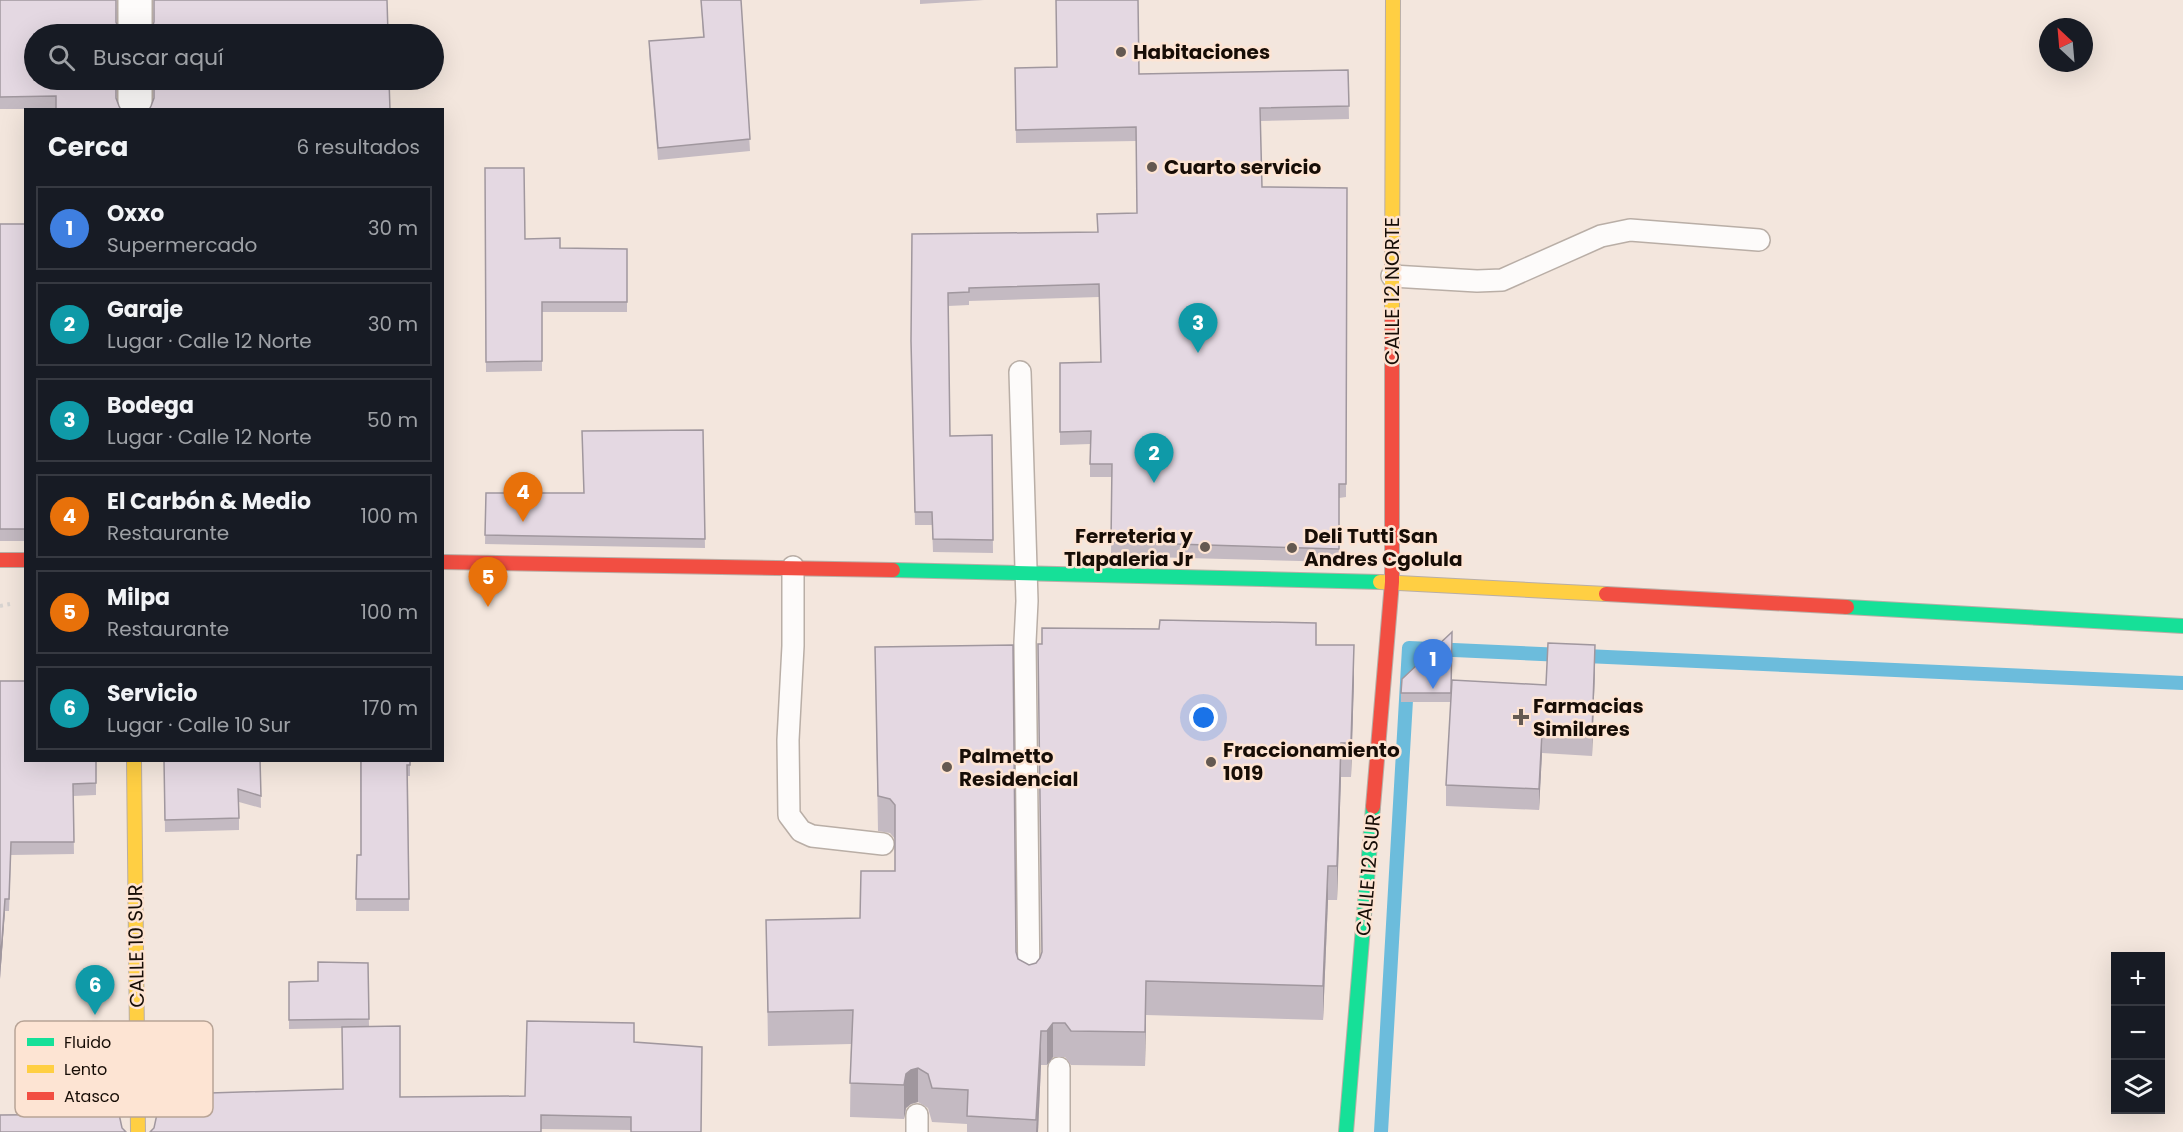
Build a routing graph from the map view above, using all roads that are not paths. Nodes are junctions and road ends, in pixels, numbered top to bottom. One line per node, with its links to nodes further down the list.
1 (135, 0): 3 (street)
2 (1393, 0): 7 (main road, CALLE 12 NORTE)
3 (135, 24)
4 (135, 90): 5 (street)
5 (135, 108)
6 (1759, 240): 7 (lane)
7 (1392, 276): 14 (main road, CALLE 12 NORTE)
8 (1020, 372): 13 (lane)
9 (0, 560): 10 (main road)
10 (24, 560)
11 (444, 562): 12 (main road)
12 (793, 567): 13 (main road); 17 (lane)
13 (1025, 572): 14 (main road); 18 (lane)
14 (1392, 582): 15 (main road); 24 (main road, CALLE 12 SUR)
15 (2183, 626)
16 (134, 762): 19 (main road, CALLE 10 SUR)
17 (883, 844)
18 (1029, 986)
19 (137, 1021)
20 (1059, 1068): 23 (lane)
21 (138, 1117): 22 (main road, CALLE 10 SUR)
22 (138, 1132)
23 (1059, 1132)
24 (1346, 1132)

